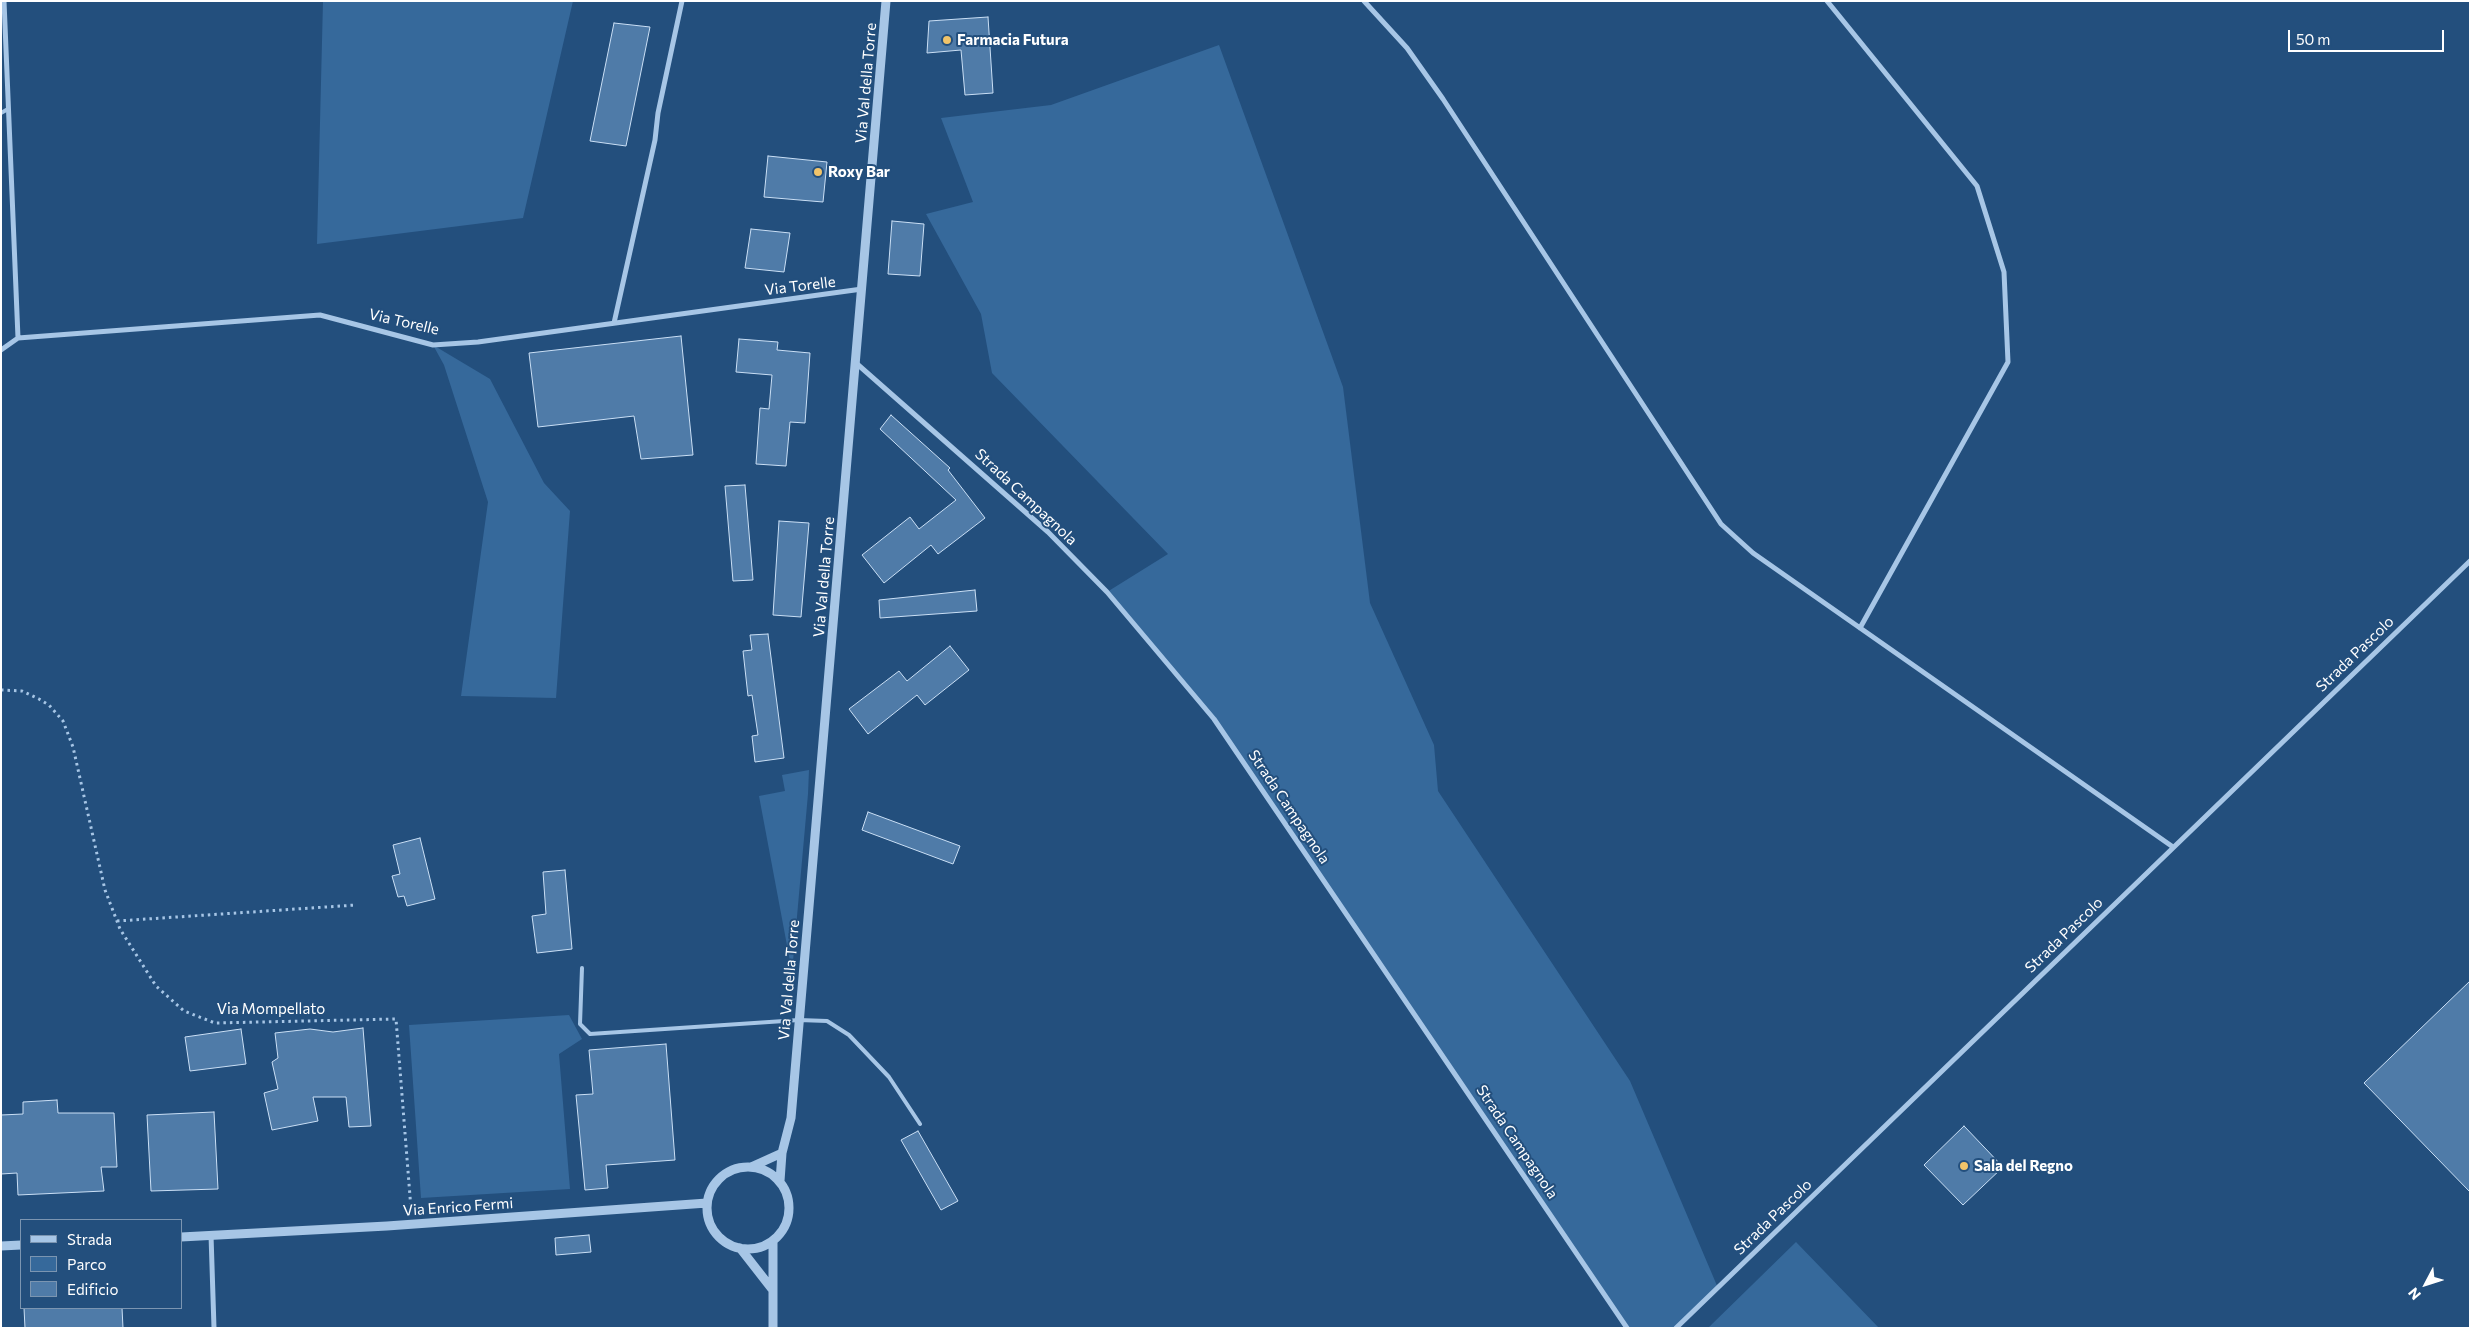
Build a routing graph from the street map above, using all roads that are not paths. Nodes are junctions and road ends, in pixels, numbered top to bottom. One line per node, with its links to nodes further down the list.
1 (4, 1): 6 (street)
2 (682, 1): 10 (street)
3 (886, 1): 9 (street, Via Val della Torre)
4 (1364, 1): 15 (street)
5 (1827, 1): 15 (street)
6 (4, 57): 7 (street)
7 (8, 109): 8 (lane); 11 (street)
8 (1, 113)
9 (863, 289): 10 (street, Via Torelle); 13 (street, Via Val della Torre)
10 (614, 323): 11 (street, Via Torelle)
11 (18, 338): 12 (street)
12 (1, 350)
13 (856, 364): 18 (street, Via Val della Torre); 33 (street, Strada Campagnola)
14 (2470, 561): 16 (street, Strada Pascolo)
15 (1860, 628): 16 (street)
16 (2173, 847): 34 (street, Strada Pascolo)
17 (582, 968): 18 (lane)
18 (799, 1020): 19 (lane); 20 (street, Via Val della Torre)
19 (920, 1124)
20 (782, 1153): 21 (street); 22 (street, Via Val della Torre)
21 (751, 1167): 22 (street); 23 (street)
22 (780, 1181): 26 (street)
23 (707, 1203): 24 (street, Via Enrico Fermi); 29 (street)
24 (212, 1235): 25 (street, Via Enrico Fermi); 31 (street)
25 (182, 1237)
26 (773, 1241): 29 (street); 30 (street)
27 (20, 1245): 28 (street)
28 (1, 1246)
29 (740, 1248): 30 (street)
30 (772, 1289): 32 (street)
31 (214, 1328)
32 (773, 1328)
33 (1627, 1328)
34 (1676, 1328)

